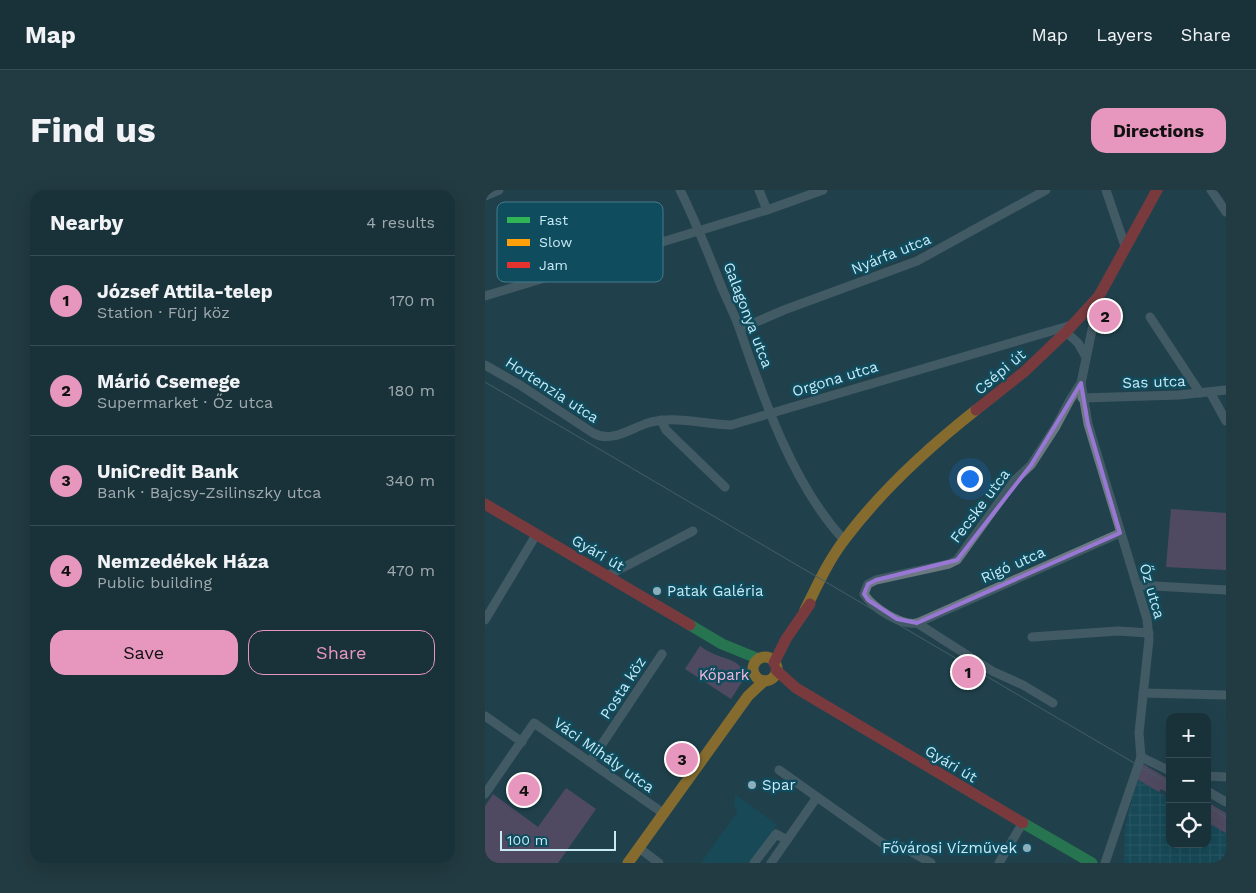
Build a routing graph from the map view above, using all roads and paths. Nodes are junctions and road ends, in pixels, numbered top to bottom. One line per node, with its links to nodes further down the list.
1 (499, 190): 9 (street)
2 (680, 190): 12 (street, Galagonya utca)
3 (759, 190): 10 (street)
4 (823, 190): 10 (street)
5 (1046, 190): 20 (street, Nyárfa utca)
6 (1106, 190): 14 (street)
7 (1157, 190): 14 (street, Csépi út)
8 (1211, 190): 11 (street)
9 (485, 196)
10 (767, 210): 12 (street)
11 (1226, 212)
12 (699, 230): 13 (street); 20 (street, Galagonya utca)
13 (663, 241)
14 (1125, 246): 17 (street, Csépi út)
15 (530, 282): 16 (street)
16 (485, 296)
17 (1099, 296): 19 (street, Csépi út); 21 (street, Őz utca)
18 (1150, 318): 26 (street)
19 (1069, 328): 21 (street); 28 (street, Orgona utca); 37 (street, Csépi út)
20 (740, 329): 28 (street, Galagonya utca)
21 (1086, 357): 23 (street, Őz utca)
22 (485, 365): 31 (street, Hortenzia utca)
23 (1081, 383): 27 (street, Őz utca); 42 (street, Fecske utca)
24 (1226, 390): 25 (street, Sas utca)
25 (1210, 392): 26 (street, Sas utca); 30 (street)
26 (1200, 393): 27 (street, Sas utca)
27 (1082, 398): 35 (street, Őz utca)
28 (770, 413): 29 (street, Orgona utca); 37 (street, Galagonya utca)
29 (661, 420): 31 (street, Orgona utca); 32 (street)
30 (1226, 421)
31 (605, 438)
32 (725, 487)
33 (485, 504): 36 (street, Gyári út)
34 (693, 531): 38 (street)
35 (1120, 533): 39 (street, Őz utca); 42 (street, Rigó utca)
36 (536, 535): 38 (street, Gyári út); 41 (street)
37 (844, 540): 46 (street, Csépi út)
38 (607, 576): 46 (street, Gyári út)
39 (1137, 585): 40 (street); 43 (street, Őz utca)
40 (1226, 590)
41 (485, 620)
42 (917, 623): 49 (street)
43 (1149, 633): 44 (street); 47 (street, Őz utca)
44 (1032, 637)
45 (662, 654): 53 (street, Posta köz)
46 (765, 669): 62 (street); 63 (street, Gyári út)
47 (1143, 693): 48 (street); 52 (street, Őz utca)
48 (1226, 695)
49 (1053, 703)
50 (485, 716): 51 (street)
51 (522, 742): 53 (street, Váci Mihály utca); 59 (street)
52 (1141, 757): 54 (street); 73 (street, Őz utca)
53 (590, 762): 62 (street, Váci Mihály utca)
54 (1166, 769)
55 (779, 770): 60 (street)
56 (1211, 776): 57 (street)
57 (1226, 777)
58 (1211, 793): 61 (street)
59 (485, 794)
60 (817, 797): 64 (street); 70 (street)
61 (1226, 802)
62 (663, 814): 65 (street)
63 (1022, 824): 71 (street); 72 (street, Gyári út)
64 (787, 840): 68 (street); 69 (street)
65 (639, 848): 66 (street); 67 (street)
66 (628, 863)
67 (659, 863)
68 (754, 863)
69 (771, 863)
70 (931, 863)
71 (999, 863)
72 (1092, 863)
73 (1105, 863)

